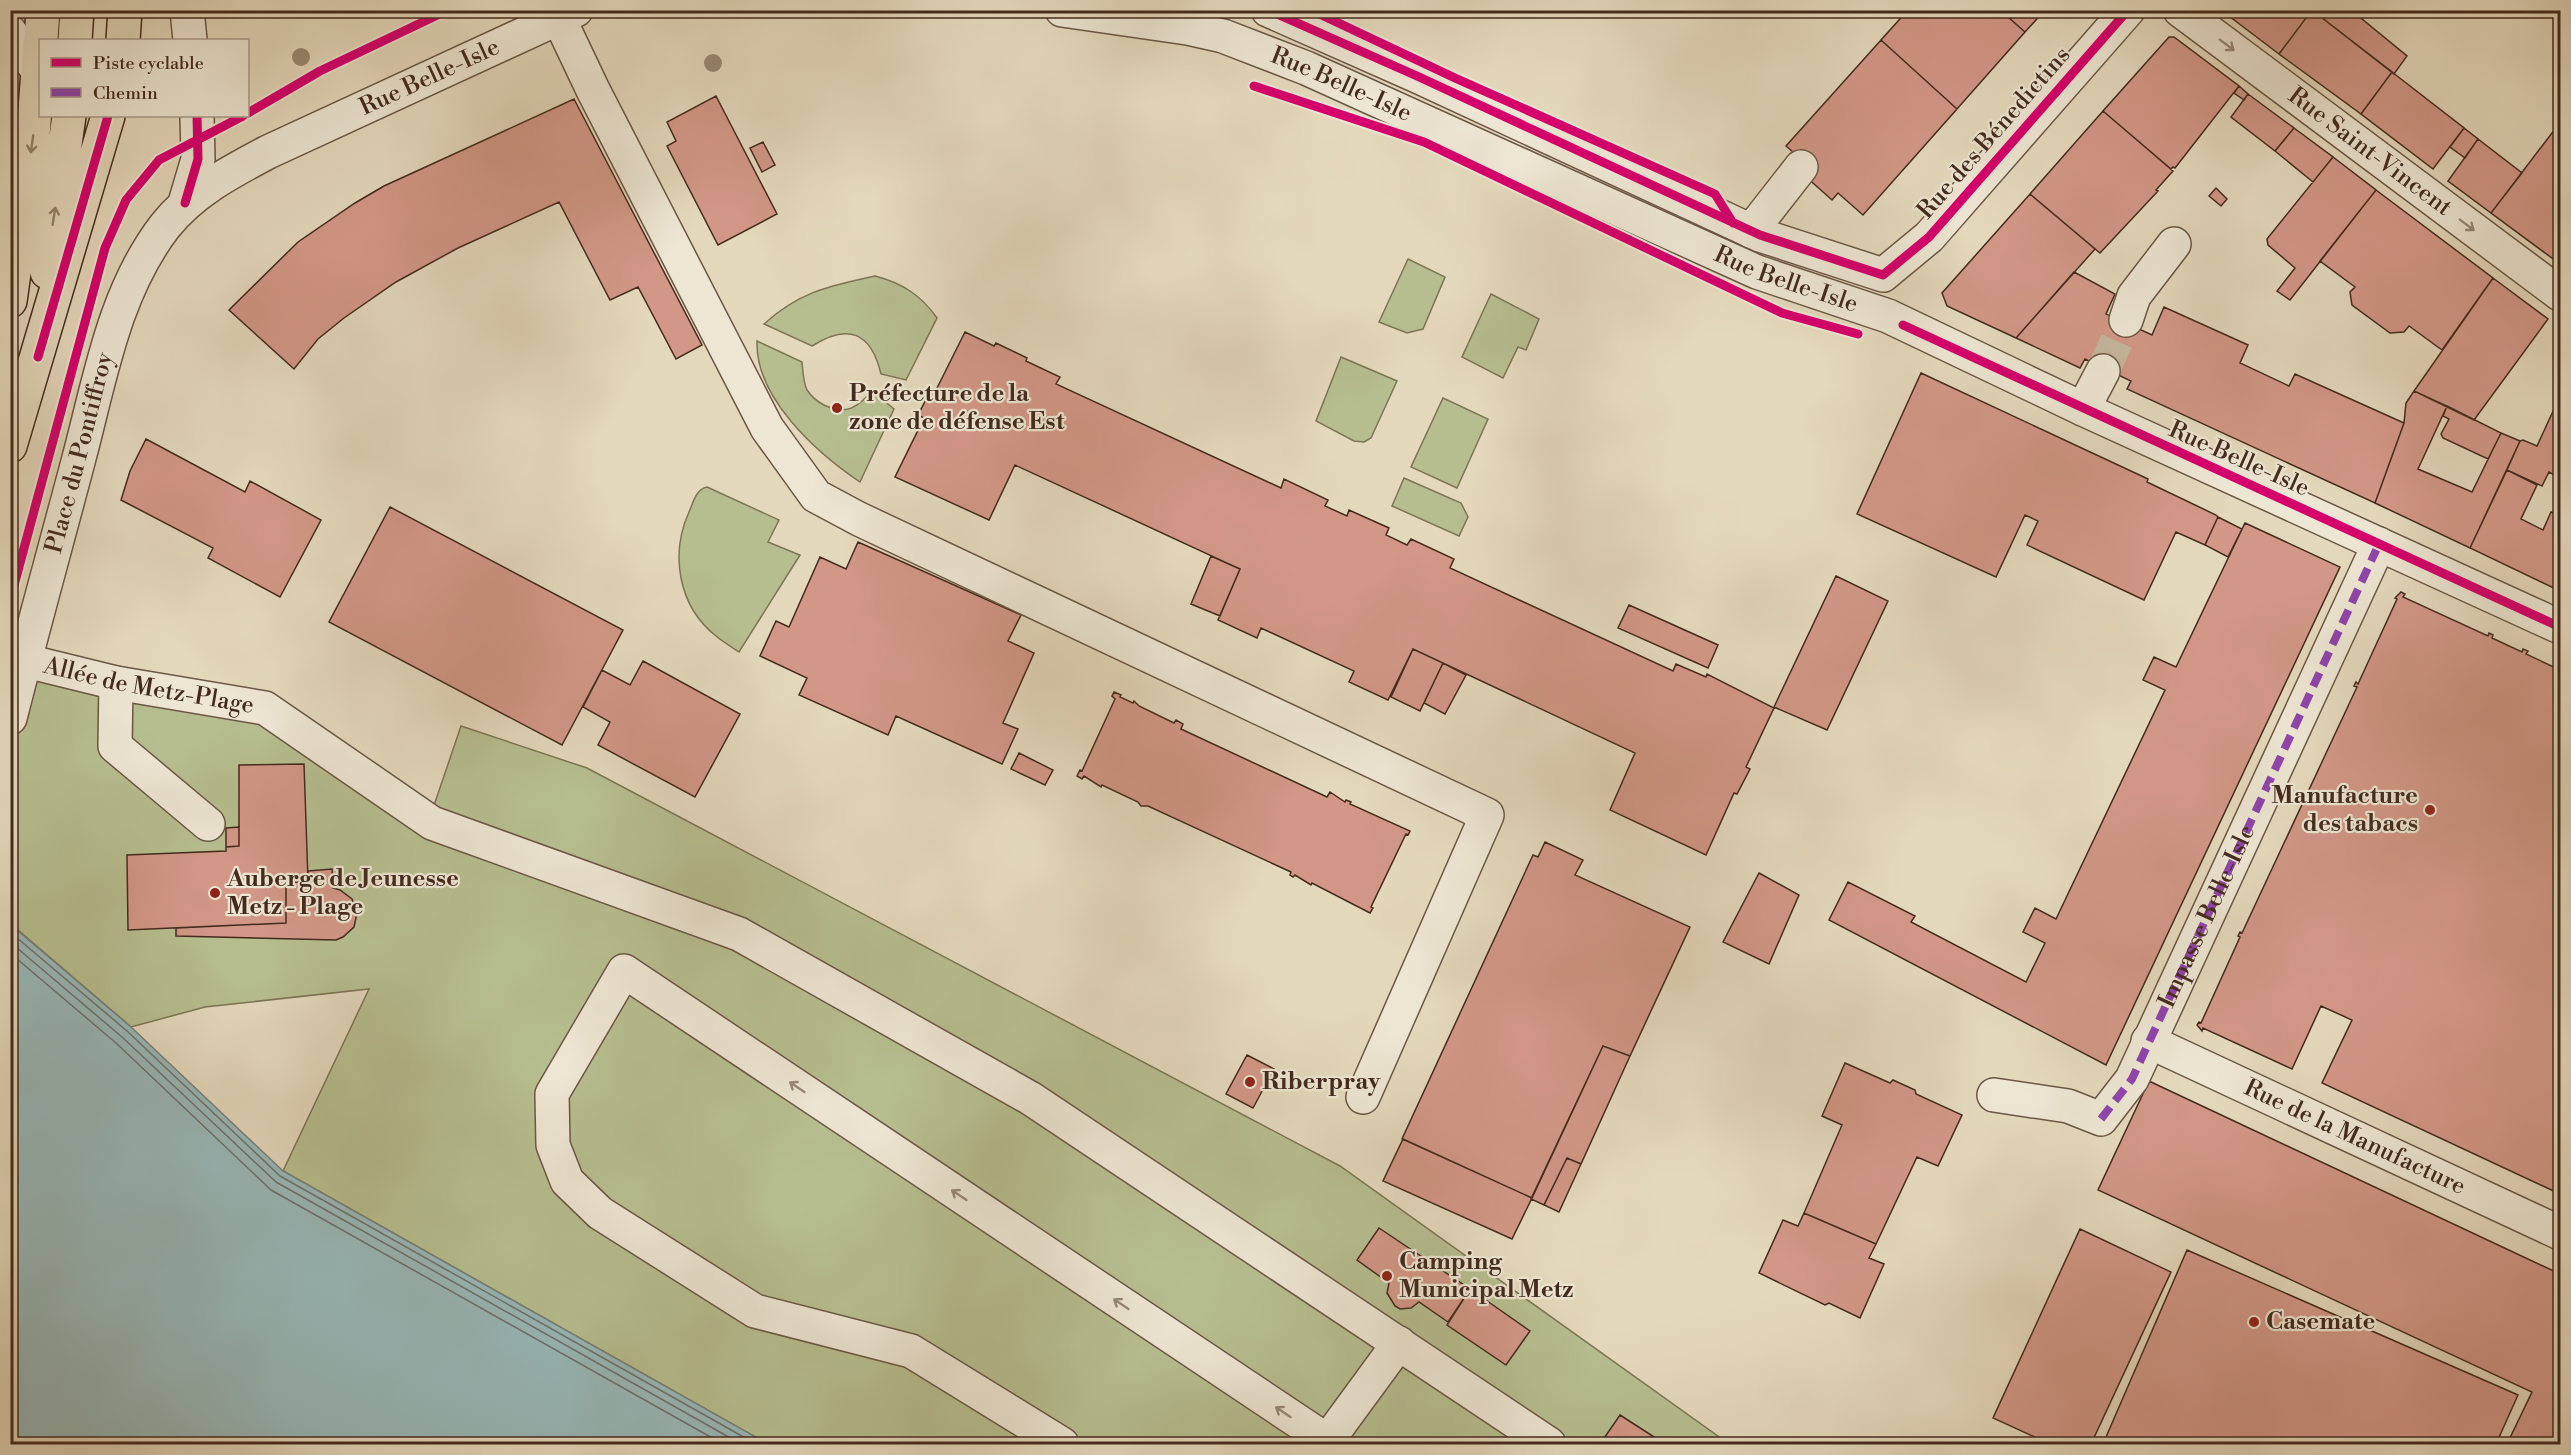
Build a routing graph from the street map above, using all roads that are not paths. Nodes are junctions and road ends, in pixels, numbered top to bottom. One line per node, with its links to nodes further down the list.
1 (43, 10): 12 (main road)
2 (76, 10): 13 (main road)
3 (125, 10): 14 (main road)
4 (187, 10): 15 (street)
5 (1062, 10): 10 (street, Rue Belle-Isle)
6 (1268, 10): 24 (street, Rue Belle-Isle)
7 (2128, 10): 26 (street, Rue des Bénedictins)
8 (2180, 10): 27 (street, Rue Saint-Vincent, one-way to 27)
9 (563, 13): 18 (street, Rue Belle-Isle); 42 (street)
10 (1187, 19): 32 (street, Rue Belle-Isle)
11 (10, 32): 16 (street)
12 (41, 39)
13 (75, 39)
14 (123, 39)
15 (190, 39)
16 (39, 51)
17 (39, 64): 28 (main road, one-way to 28)
18 (346, 115): 23 (street, Place du Pontiffroy)
19 (69, 117): 30 (main road, one-way to 19)
20 (108, 117): 30 (main road)
21 (197, 117): 23 (street, Place du Pontiffroy)
22 (1801, 167): 24 (street)
23 (185, 203): 36 (street, Place du Pontiffroy)
24 (1751, 231): 26 (street, Rue Belle-Isle)
25 (2174, 244): 29 (street)
26 (1882, 274)
27 (2560, 294)
28 (10, 301)
29 (2127, 320)
30 (38, 357): 33 (main road)
31 (2103, 371): 32 (street)
32 (2083, 409): 34 (street, Rue Belle-Isle)
33 (10, 446)
34 (2379, 544): 35 (street, Rue Belle-Isle); 40 (street, Impasse Belle-Isle)
35 (2560, 627)
36 (18, 659): 37 (street, Allée de Metz-Plage); 38 (street, Place du Pontiffroy)
37 (116, 683): 39 (street); 44 (street, Allée de Metz-Plage)
38 (10, 718)
39 (208, 824)
40 (2148, 1041): 41 (street, Impasse Belle-Isle); 43 (street, Rue de la Manufacture)
41 (1994, 1095)
42 (1363, 1097)
43 (2560, 1233)
44 (1399, 1343): 46 (street); 47 (street, Allée de Metz-Plage)
45 (1062, 1444): 46 (street, one-way to 45)
46 (1328, 1444)
47 (1550, 1444)

